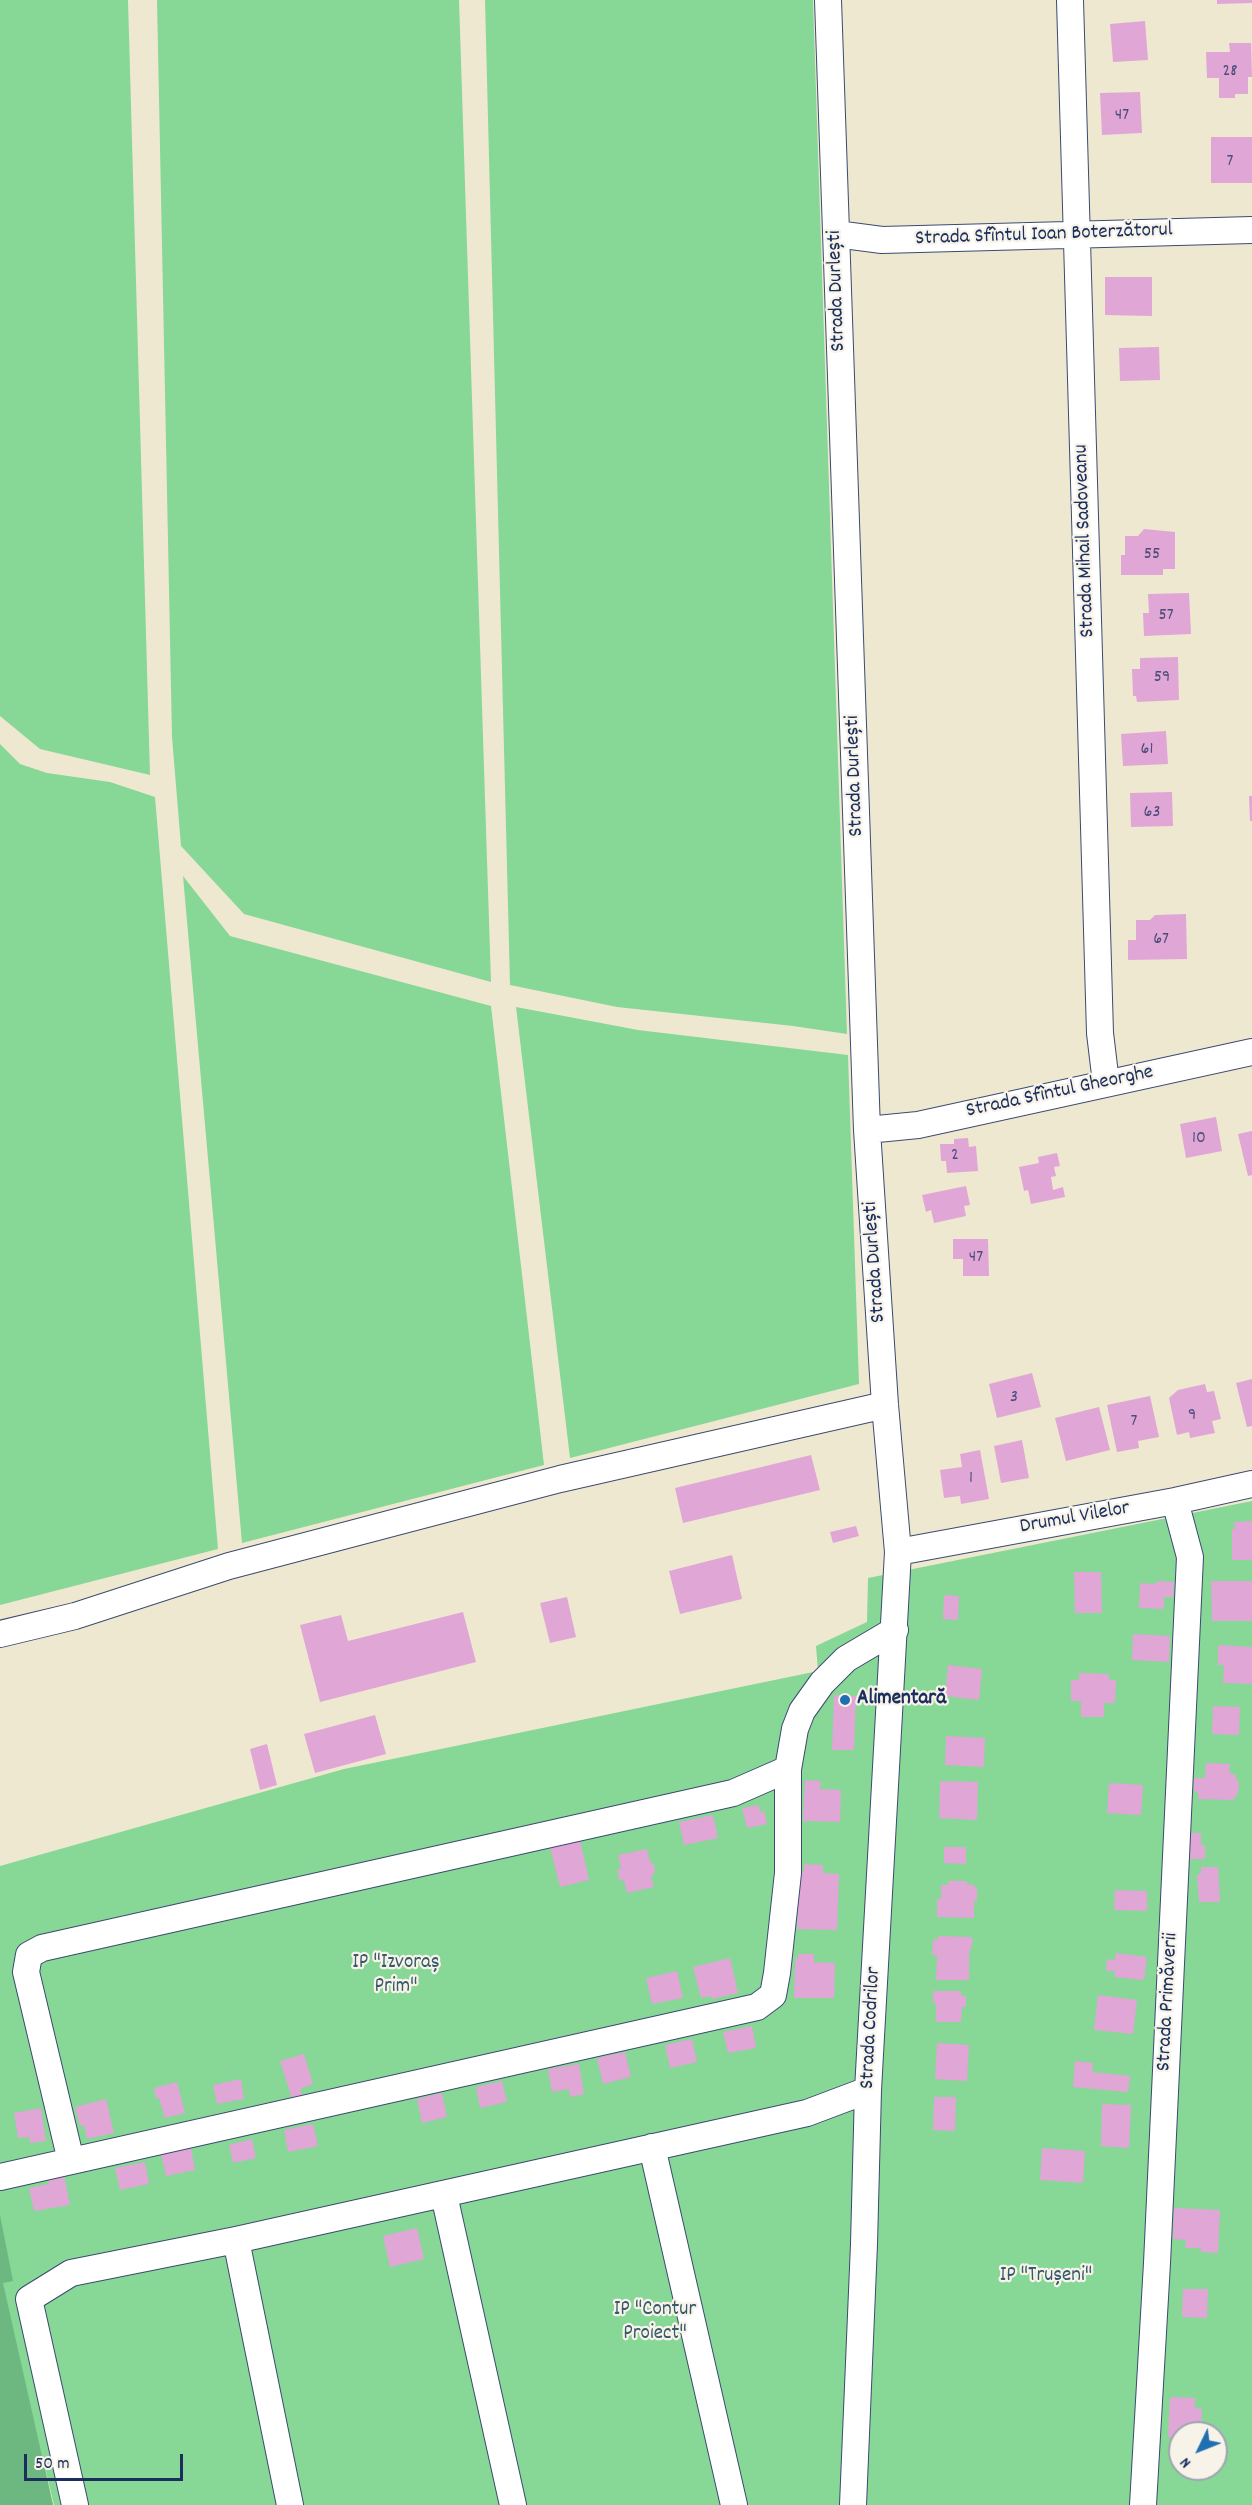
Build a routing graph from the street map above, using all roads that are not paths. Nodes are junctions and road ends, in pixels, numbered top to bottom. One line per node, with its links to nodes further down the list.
1 (828, 0): 4 (street, Strada Durlești)
2 (1070, 0): 5 (street, Strada Mihail Sadoveanu)
3 (1252, 230): 5 (street, Strada Sfîntul Ioan Boterzătorul)
4 (836, 234): 5 (street, Strada Sfîntul Ioan Boterzătorul); 8 (street, Strada Durlești)
5 (1078, 234): 7 (street, Strada Mihail Sadoveanu)
6 (1252, 1052): 7 (street, Strada Sfîntul Gheorghe)
7 (1106, 1083): 8 (street, Strada Sfîntul Gheorghe)
8 (867, 1130): 9 (street, Strada Durlești)
9 (885, 1405): 12 (street, Strada Durlești); 14 (street)
10 (1252, 1484): 11 (street, Drumul Vilelor)
11 (1176, 1501): 12 (street, Drumul Vilelor); 27 (street, Strada Primăverii)
12 (898, 1552): 13 (street, Strada Codrilor)
13 (895, 1630): 15 (street); 16 (street, Strada Codrilor)
14 (0, 1634)
15 (788, 1769): 18 (street); 18 (street)
16 (868, 2090): 17 (street); 26 (street, Strada Codrilor)
17 (652, 2147): 20 (street); 25 (street)
18 (71, 2161): 19 (street)
19 (0, 2177)
20 (444, 2194): 21 (street); 24 (street)
21 (236, 2240): 22 (street); 23 (street)
22 (75, 2505)
23 (290, 2505)
24 (513, 2505)
25 (734, 2505)
26 (853, 2505)
27 (1143, 2505)

